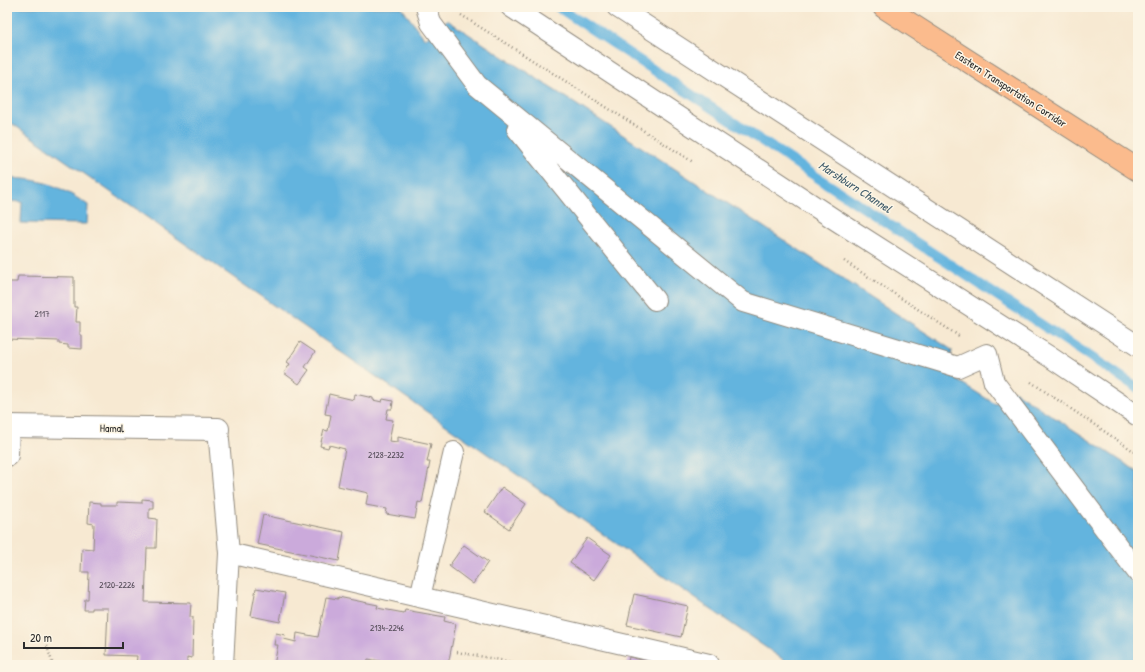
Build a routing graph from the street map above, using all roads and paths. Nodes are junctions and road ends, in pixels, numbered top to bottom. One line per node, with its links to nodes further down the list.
1 (426, 7): 6 (lane)
2 (511, 7): 14 (lane)
3 (617, 7): 11 (lane)
4 (884, 7): 8 (highway, Eastern Transportation Corridor)
5 (455, 11): 7 (path)
6 (490, 96): 10 (lane); 12 (lane)
7 (696, 164)
8 (1138, 170)
9 (842, 259): 12 (path)
10 (655, 300)
11 (1138, 346)
12 (987, 354): 21 (lane)
13 (1028, 380): 18 (path)
14 (1138, 416)
15 (7, 426): 16 (street, Hamal); 19 (street)
16 (218, 429): 20 (lane)
17 (454, 452): 22 (lane)
18 (1138, 454)
19 (7, 455)
20 (229, 553): 22 (lane); 27 (lane)
21 (1138, 573)
22 (420, 597): 25 (lane)
23 (47, 646): 26 (path)
24 (457, 652): 28 (path)
25 (709, 664)
26 (53, 665)
27 (223, 665)
28 (528, 665)

